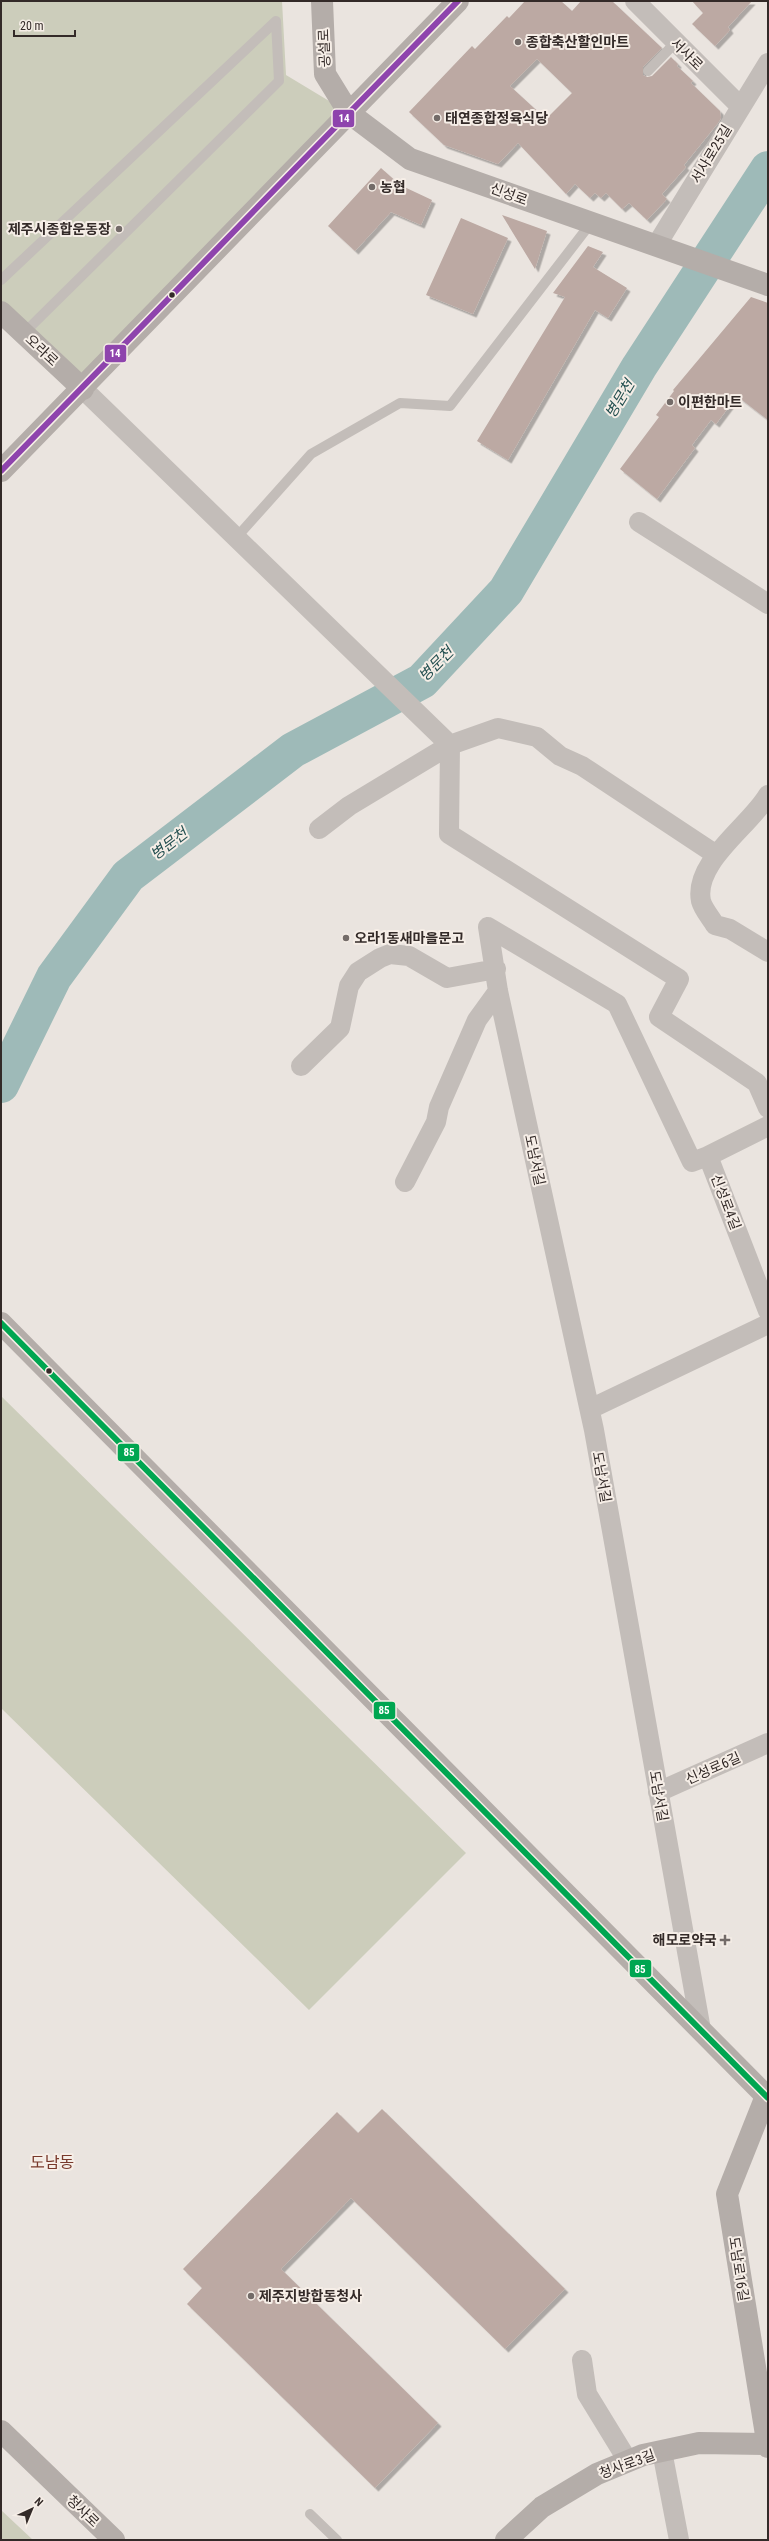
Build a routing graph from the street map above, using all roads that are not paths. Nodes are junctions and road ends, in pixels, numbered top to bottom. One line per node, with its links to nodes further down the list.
1 (322, 1): 8 (main road, 공설로)
2 (458, 1): 8 (main road)
3 (635, 1): 4 (street, 서사로)
4 (676, 42): 6 (lane); 7 (street, 서사로)
5 (768, 63): 7 (street, 서사로25길)
6 (648, 71)
7 (740, 106): 10 (street, 서사로25길)
8 (349, 113): 9 (main road, 신성로); 15 (main road)
9 (591, 223): 10 (main road, 신성로); 18 (lane)
10 (656, 246): 12 (main road, 신성로)
11 (1, 280): 14 (lane)
12 (764, 284)
13 (1, 312): 14 (main road, 오라로)
14 (24, 333): 15 (main road, 오라로)
15 (83, 389): 16 (main road); 18 (street)
16 (1, 471)
17 (639, 522): 19 (street)
18 (236, 538): 20 (street)
19 (768, 604)
20 (450, 745): 22 (street); 23 (street); 28 (street)
21 (768, 795): 23 (street)
22 (319, 829)
23 (715, 854): 24 (street)
24 (768, 952)
25 (496, 969): 26 (street, 도남서길); 27 (street); 30 (street, 도남서길)
26 (498, 992): 31 (street); 35 (street, 도남서길)
27 (301, 1066)
28 (768, 1108)
29 (768, 1126): 30 (street, 신성로4길)
30 (708, 1156): 32 (street, 신성로4길)
31 (405, 1182)
32 (768, 1311)
33 (1, 1323): 38 (main road)
34 (768, 1324): 35 (street)
35 (590, 1409): 37 (street, 도남서길)
36 (768, 1743): 37 (street, 신성로6길)
37 (658, 1792): 38 (street, 도남서길)
38 (701, 2030): 39 (main road)
39 (767, 2097): 42 (main road, 도남로16길)
40 (582, 2360): 44 (street)
41 (1, 2431): 46 (main road, 청사로)
42 (768, 2446): 43 (main road, 청사로3길)
43 (662, 2451): 44 (main road, 청사로3길); 49 (street)
44 (628, 2461): 48 (main road, 청사로3길)
45 (310, 2514): 47 (lane)
46 (114, 2540)
47 (337, 2540)
48 (506, 2540)
49 (679, 2540)

